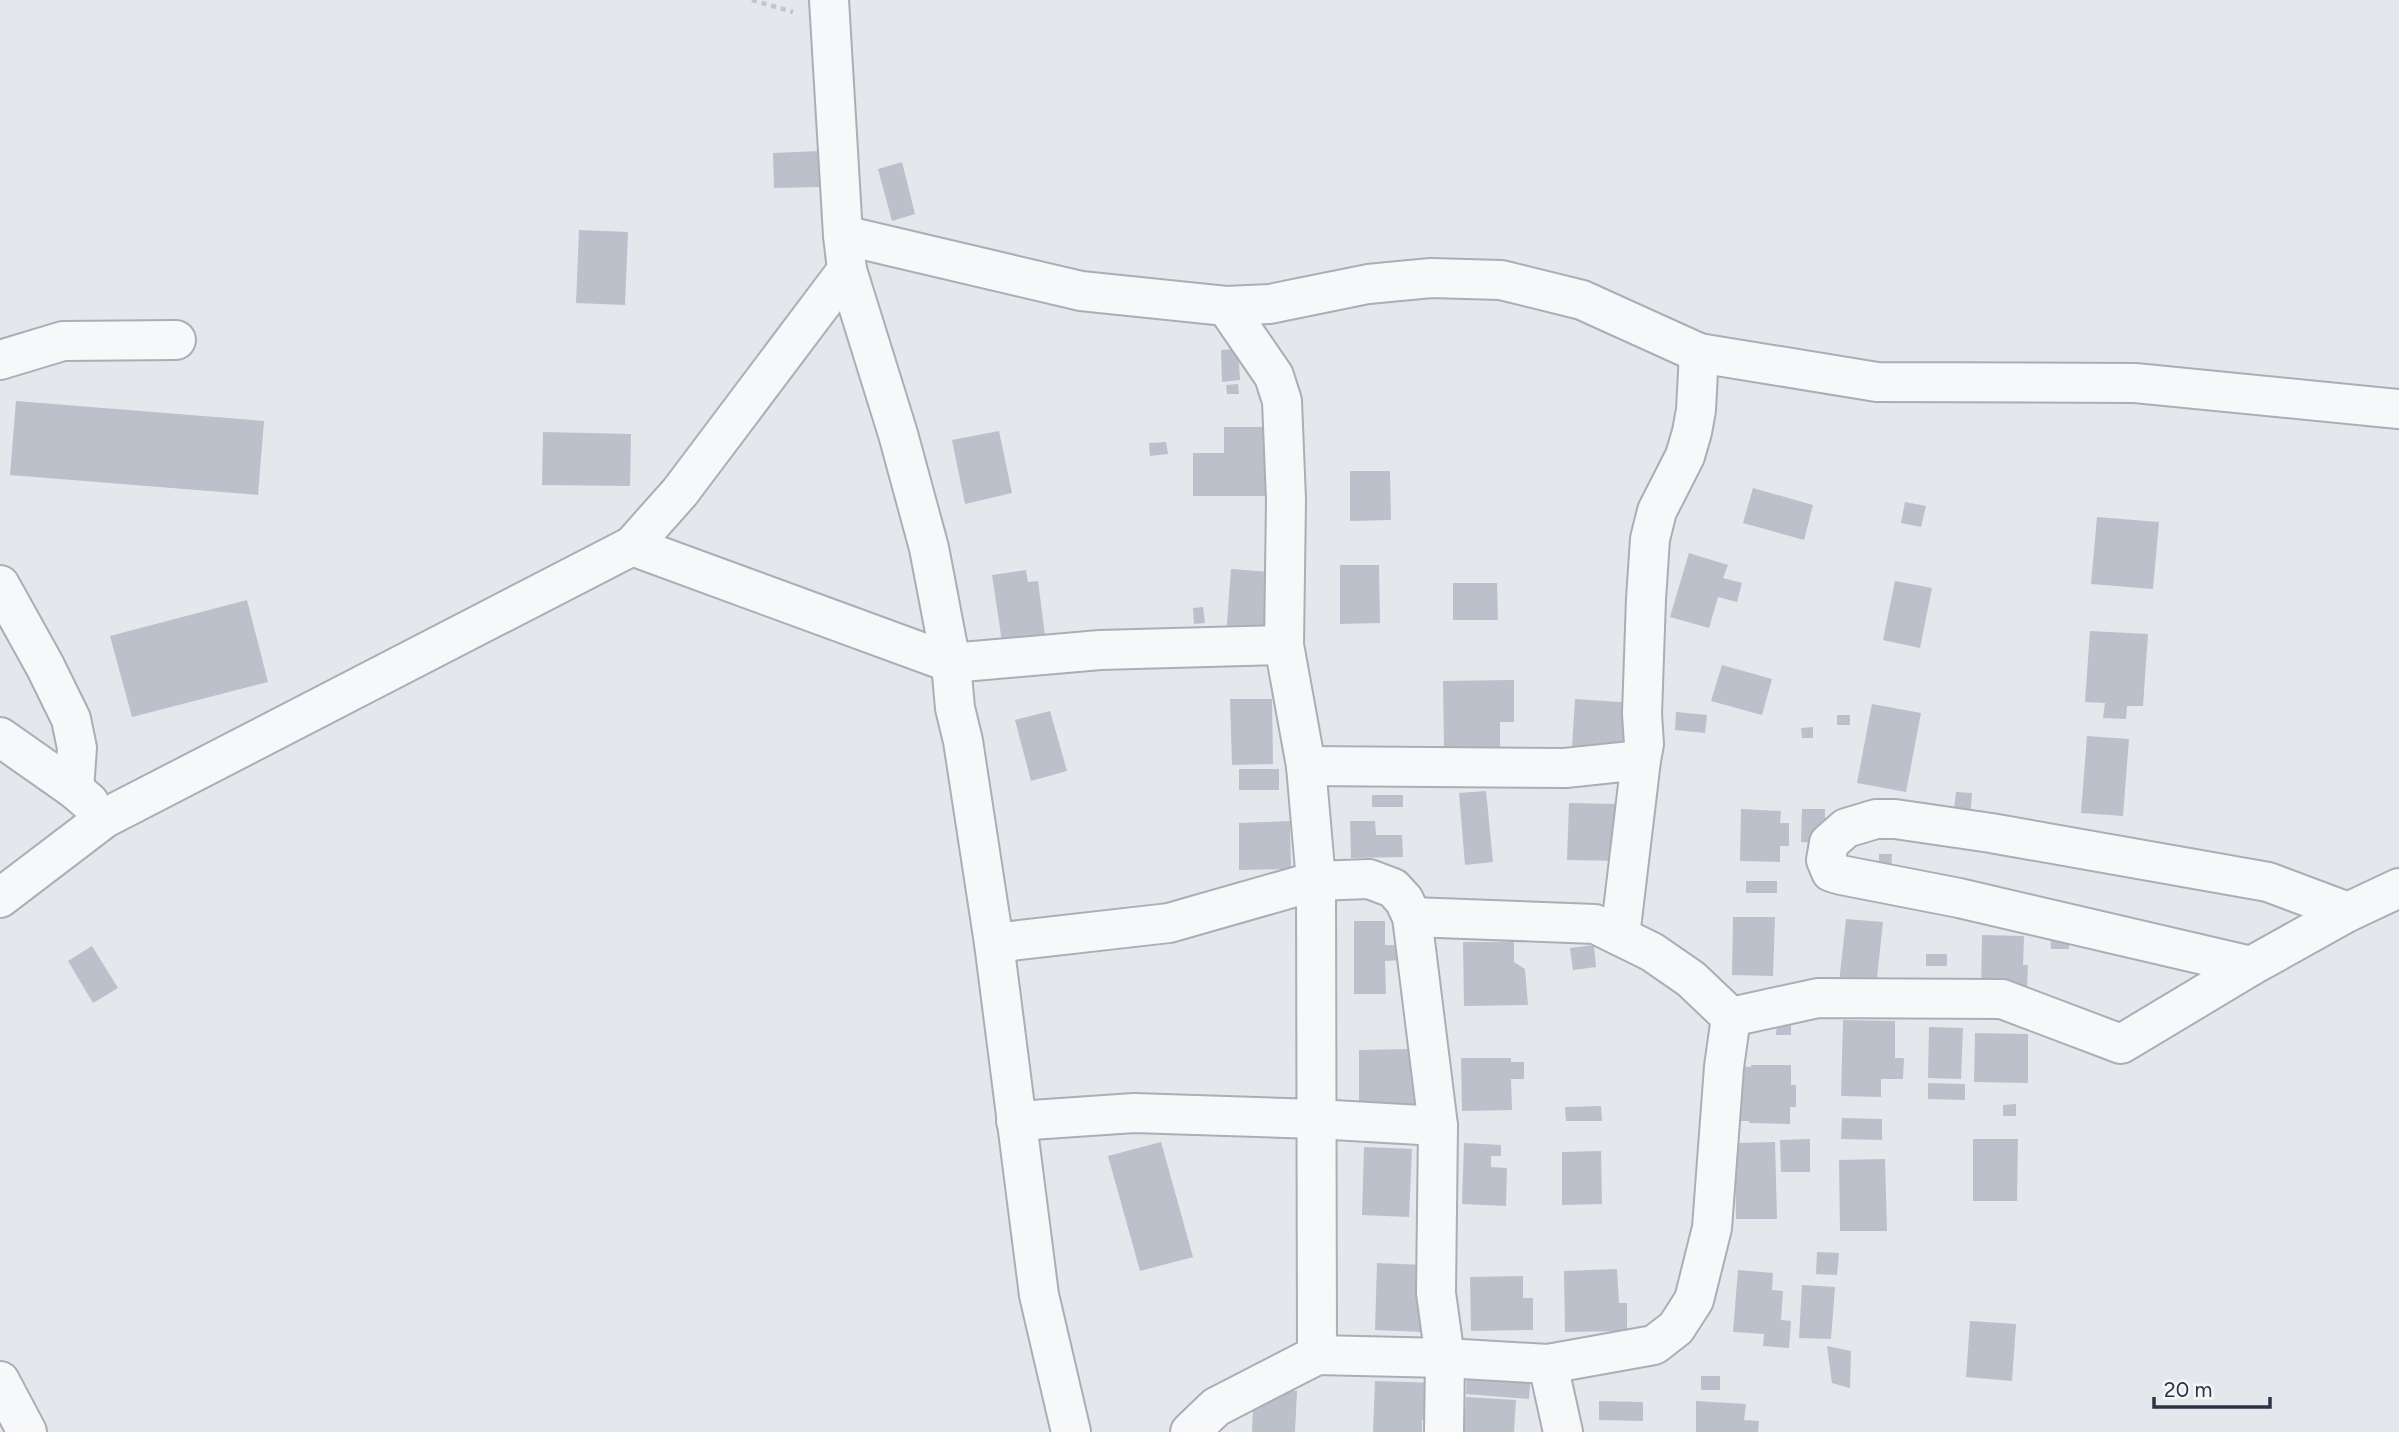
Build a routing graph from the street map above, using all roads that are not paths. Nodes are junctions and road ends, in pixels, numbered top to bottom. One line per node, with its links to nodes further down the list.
1 (830, 0): 2 (lane)
2 (845, 253): 3 (lane); 8 (lane); 11 (lane)
3 (1226, 306): 5 (lane); 10 (lane)
4 (176, 340): 6 (lane)
5 (1699, 353): 7 (lane); 13 (lane)
6 (0, 359)
7 (2399, 409)
8 (632, 545): 11 (lane); 16 (lane)
9 (0, 585): 15 (lane)
10 (1284, 645): 11 (lane); 14 (lane)
11 (951, 663): 23 (lane)
12 (0, 737): 15 (lane)
13 (1641, 760): 14 (lane); 22 (lane)
14 (1306, 766): 17 (lane)
15 (74, 789): 16 (lane)
16 (105, 818): 19 (lane)
17 (1316, 880): 21 (lane); 23 (lane); 26 (lane)
18 (2399, 888): 20 (lane)
19 (0, 898)
20 (2348, 912): 24 (lane); 24 (lane)
21 (1412, 917): 22 (lane); 28 (lane)
22 (1620, 936): 25 (lane)
23 (994, 943): 27 (lane)
24 (2251, 966): 25 (lane)
25 (1731, 1017): 31 (lane)
26 (1316, 1119): 27 (lane); 28 (lane); 29 (lane)
27 (1016, 1121): 34 (lane)
28 (1438, 1126): 30 (lane)
29 (1317, 1355): 30 (lane); 35 (lane)
30 (1445, 1358): 31 (lane); 36 (lane)
31 (1548, 1364): 37 (lane)
32 (0, 1381): 33 (lane)
33 (27, 1432)
34 (1071, 1432)
35 (1190, 1432)
36 (1444, 1432)
37 (1563, 1432)

